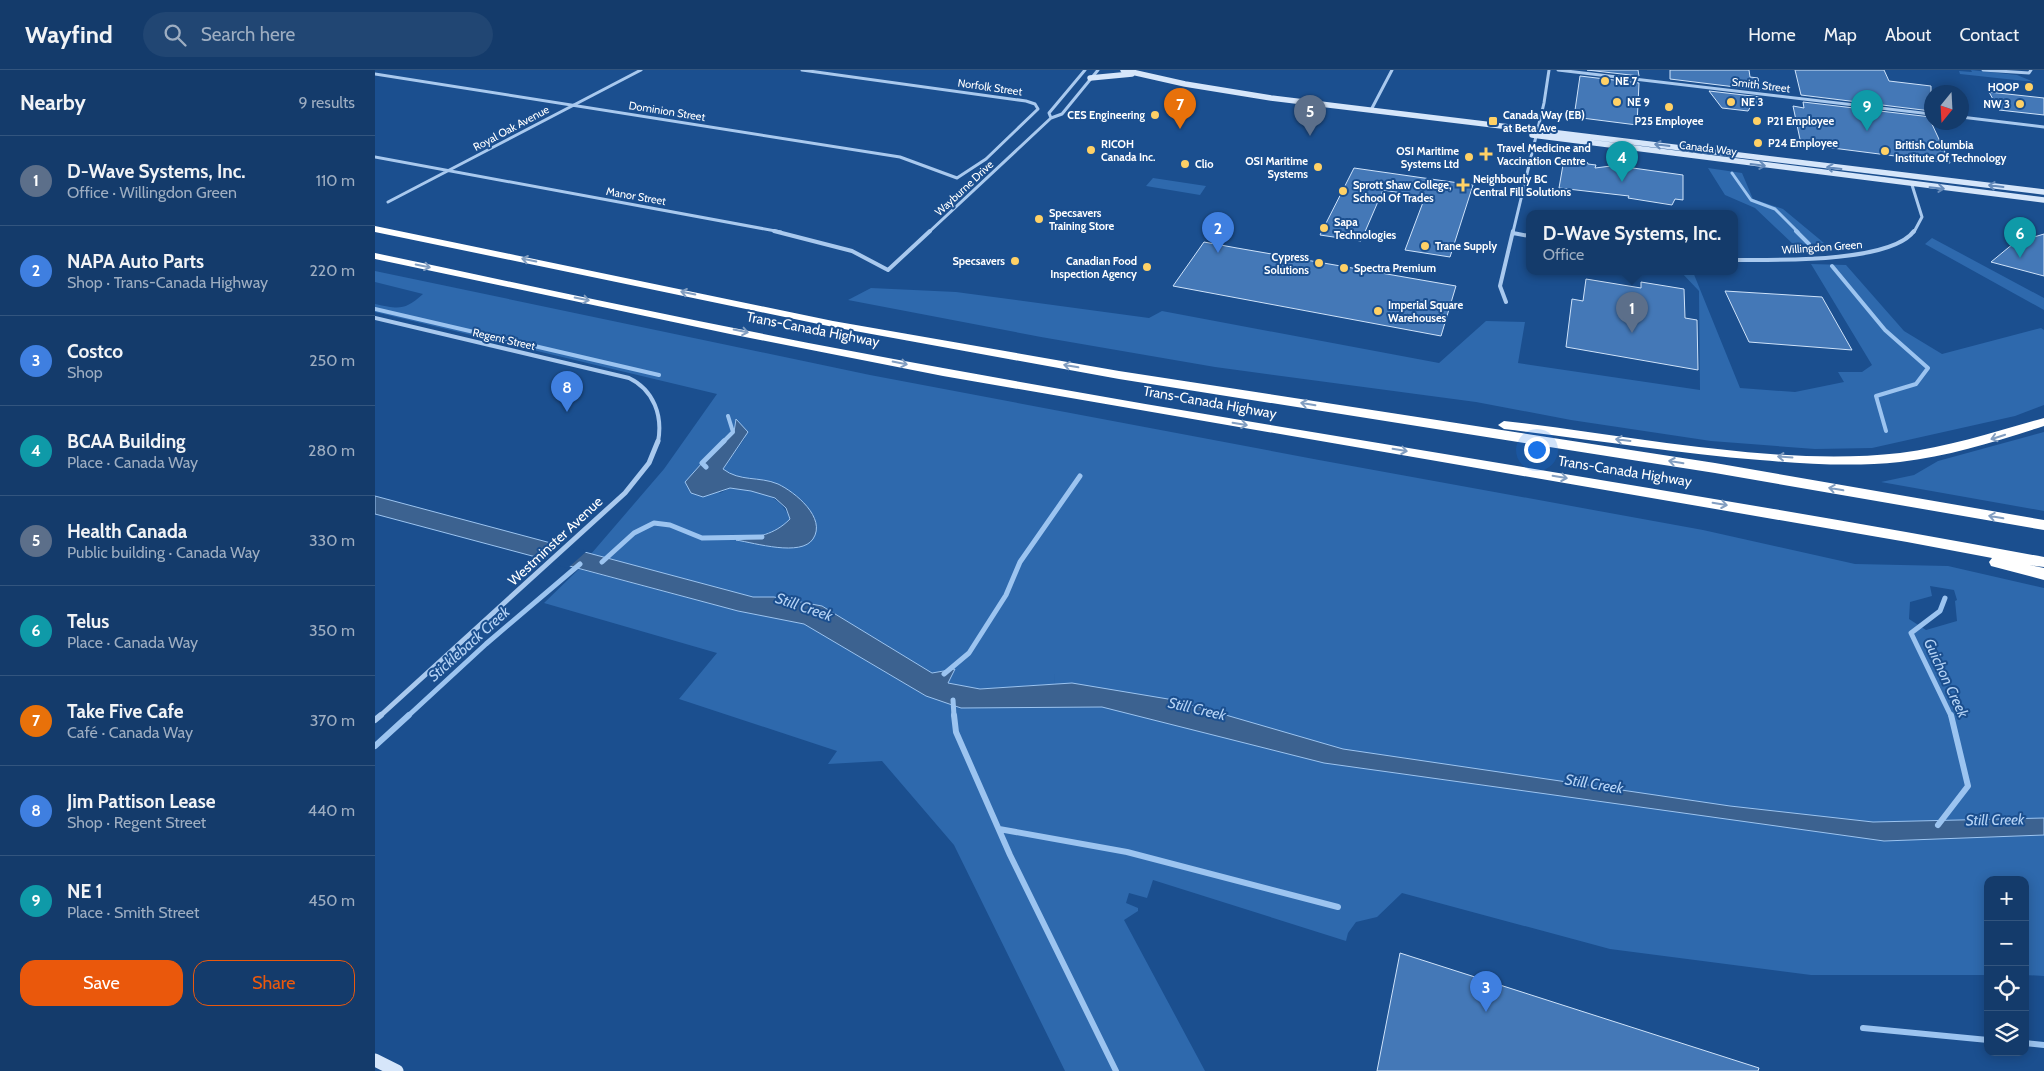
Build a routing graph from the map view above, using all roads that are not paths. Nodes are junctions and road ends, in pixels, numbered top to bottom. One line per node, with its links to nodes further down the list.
1 (641, 70): 14 (street, Royal Oak Avenue)
2 (802, 70): 23 (street, Norfolk Street)
3 (1085, 70): 17 (street, Wayburne Drive)
4 (1098, 70): 13 (street, Wayburne Drive)
5 (1123, 70): 12 (main road, Canada Way)
6 (1392, 70): 15 (street)
7 (1549, 70): 20 (street)
8 (1558, 70): 16 (street, Smith Street)
9 (1983, 70): 10 (street)
10 (2031, 70)
11 (375, 74): 14 (street, Dominion Street)
12 (1138, 74): 13 (main road); 15 (main road, Canada Way)
13 (1090, 78): 17 (street, Wayburne Drive)
14 (574, 105): 22 (street, Royal Oak Avenue); 23 (street, Dominion Street)
15 (1371, 110): 20 (main road, Canada Way)
16 (1924, 113)
17 (1051, 118): 33 (street, Wayburne Drive)
18 (1969, 118): 19 (street)
19 (2044, 127)
20 (1536, 132): 24 (main road, Canada Way, one-way to 24); 25 (main road, Canada Way, one-way to 20); 29 (street)
21 (375, 157): 22 (street, Manor Street)
22 (449, 171): 27 (street, Royal Oak Avenue); 33 (street, Manor Street)
23 (953, 177)
24 (1912, 185): 26 (main road, Canada Way, one-way to 26); 32 (street, Willingdon Green)
25 (2044, 192)
26 (2044, 200)
27 (388, 202)
28 (375, 229): 37 (highway, Trans-Canada Highway, one-way to 28)
29 (1513, 234): 30 (street); 34 (street)
30 (1526, 236)
31 (375, 256): 40 (highway, Trans-Canada Highway, one-way to 40)
32 (1738, 260)
33 (888, 270)
34 (1505, 302)
35 (375, 318): 36 (street, Regent Street)
36 (629, 378): 43 (street, Westminster Avenue)
37 (1356, 411): 38 (highway, one-way to 37); 39 (highway, Trans-Canada Highway, one-way to 37)
38 (2044, 422)
39 (2044, 525)
40 (1869, 528): 41 (highway, Trans-Canada Highway); 42 (highway)
41 (2044, 562)
42 (2044, 574)
43 (375, 720)
44 (375, 1060): 45 (main road)
45 (397, 1071)

